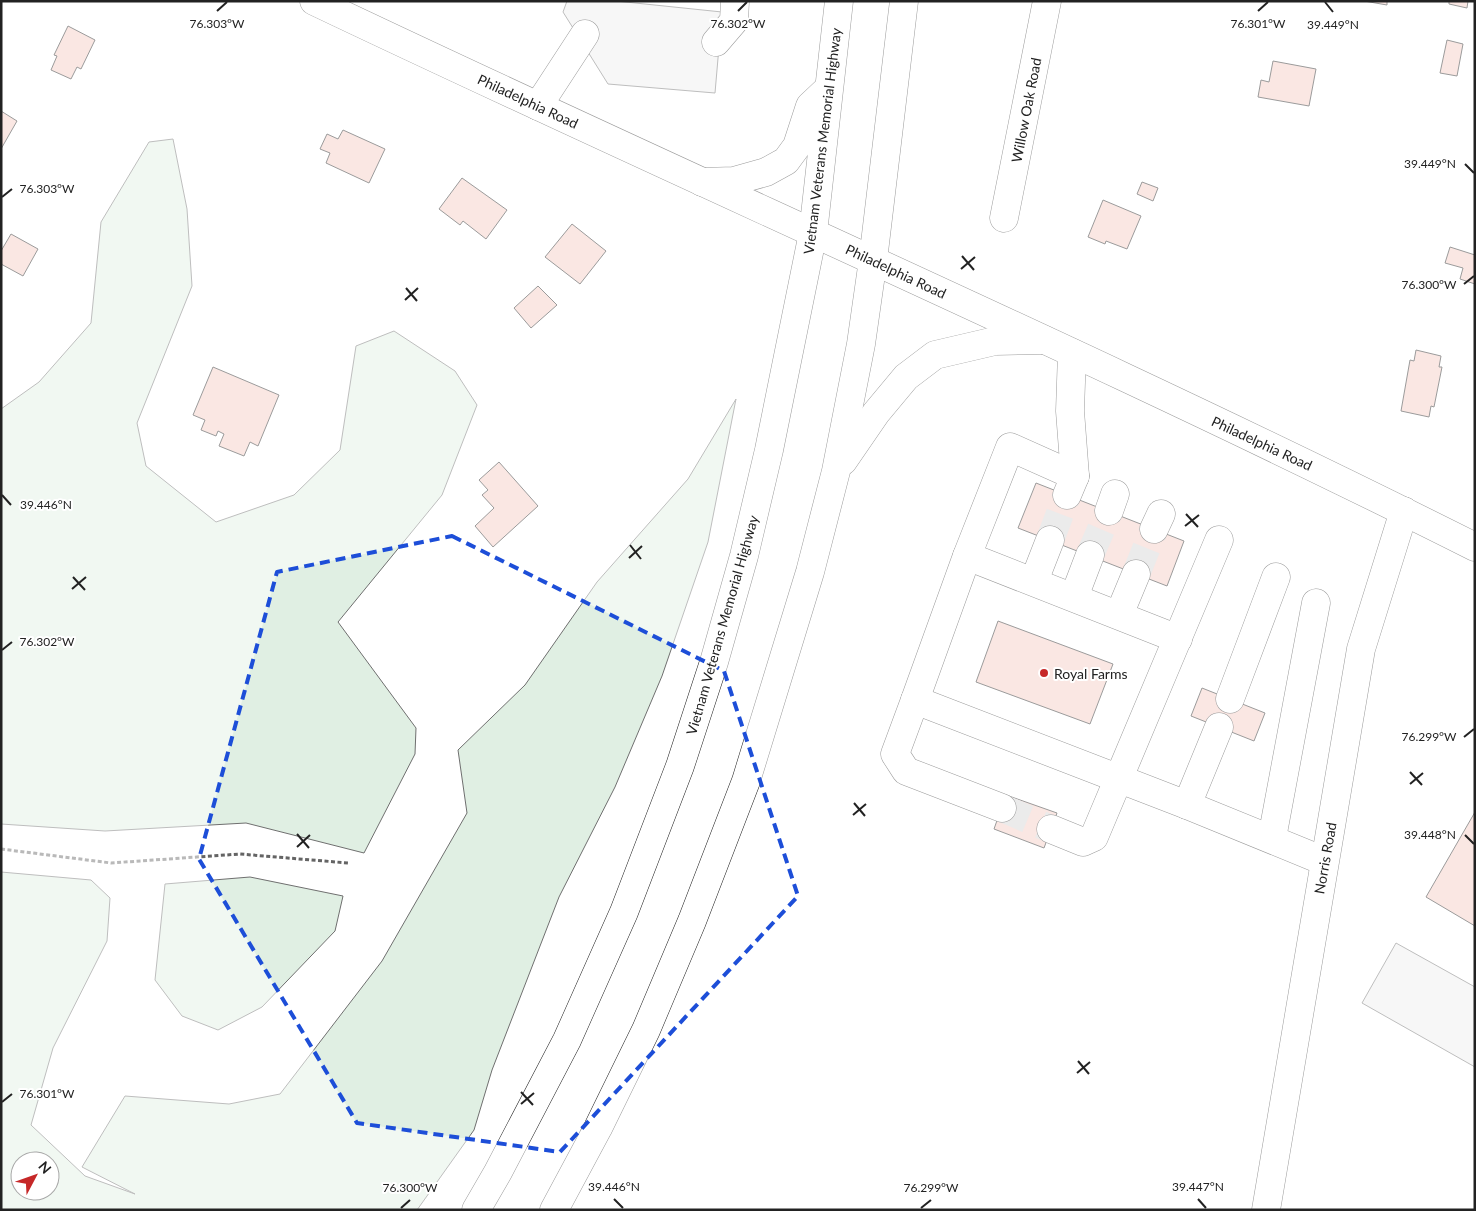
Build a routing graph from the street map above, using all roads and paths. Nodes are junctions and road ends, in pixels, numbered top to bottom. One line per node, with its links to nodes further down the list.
1 (314, 1): 9 (main road, Philadelphia Road)
2 (735, 1): 7 (main road)
3 (838, 1): 8 (main road, Vietnam Veterans Memorial Highway)
4 (904, 1): 13 (main road)
5 (1047, 1): 11 (main road, Willow Oak Road)
6 (585, 34): 9 (main road)
7 (716, 42)
8 (828, 89): 10 (main road); 12 (main road, Vietnam Veterans Memorial Highway)
9 (538, 106): 10 (main road, Philadelphia Road)
10 (702, 182): 12 (main road, Philadelphia Road)
11 (1004, 218)
12 (813, 233): 13 (main road, Philadelphia Road); 41 (main road, Vietnam Veterans Memorial Highway)
13 (873, 260): 14 (main road, Philadelphia Road); 16 (main road)
14 (1044, 340): 15 (main road, Philadelphia Road); 16 (main road)
15 (1072, 353): 17 (main road, Philadelphia Road); 22 (main road)
16 (836, 471): 42 (main road)
17 (1404, 511): 20 (main road, Philadelphia Road); 39 (main road, Norris Road)
18 (1050, 540): 25 (main road)
19 (1219, 540): 29 (main road)
20 (1475, 547)
21 (1090, 555): 26 (main road)
22 (968, 556): 25 (main road); 31 (main road)
23 (1136, 574): 28 (main road)
24 (1276, 577): 30 (main road)
25 (1034, 582): 26 (main road)
26 (1074, 597): 28 (main road)
27 (1316, 603): 37 (main road)
28 (1119, 615): 29 (main road)
29 (1178, 638): 33 (main road)
30 (1230, 699)
31 (916, 700): 33 (main road); 35 (main road)
32 (1219, 727): 34 (main road)
33 (1118, 779): 34 (main road); 36 (main road)
34 (1187, 805): 37 (main road)
35 (1002, 808)
36 (1051, 829)
37 (1272, 838): 39 (main road)
38 (1, 849): 40 (path)
39 (1324, 861): 43 (main road, Norris Road)
40 (348, 863)
41 (476, 1210)
42 (554, 1210)
43 (1266, 1210)

